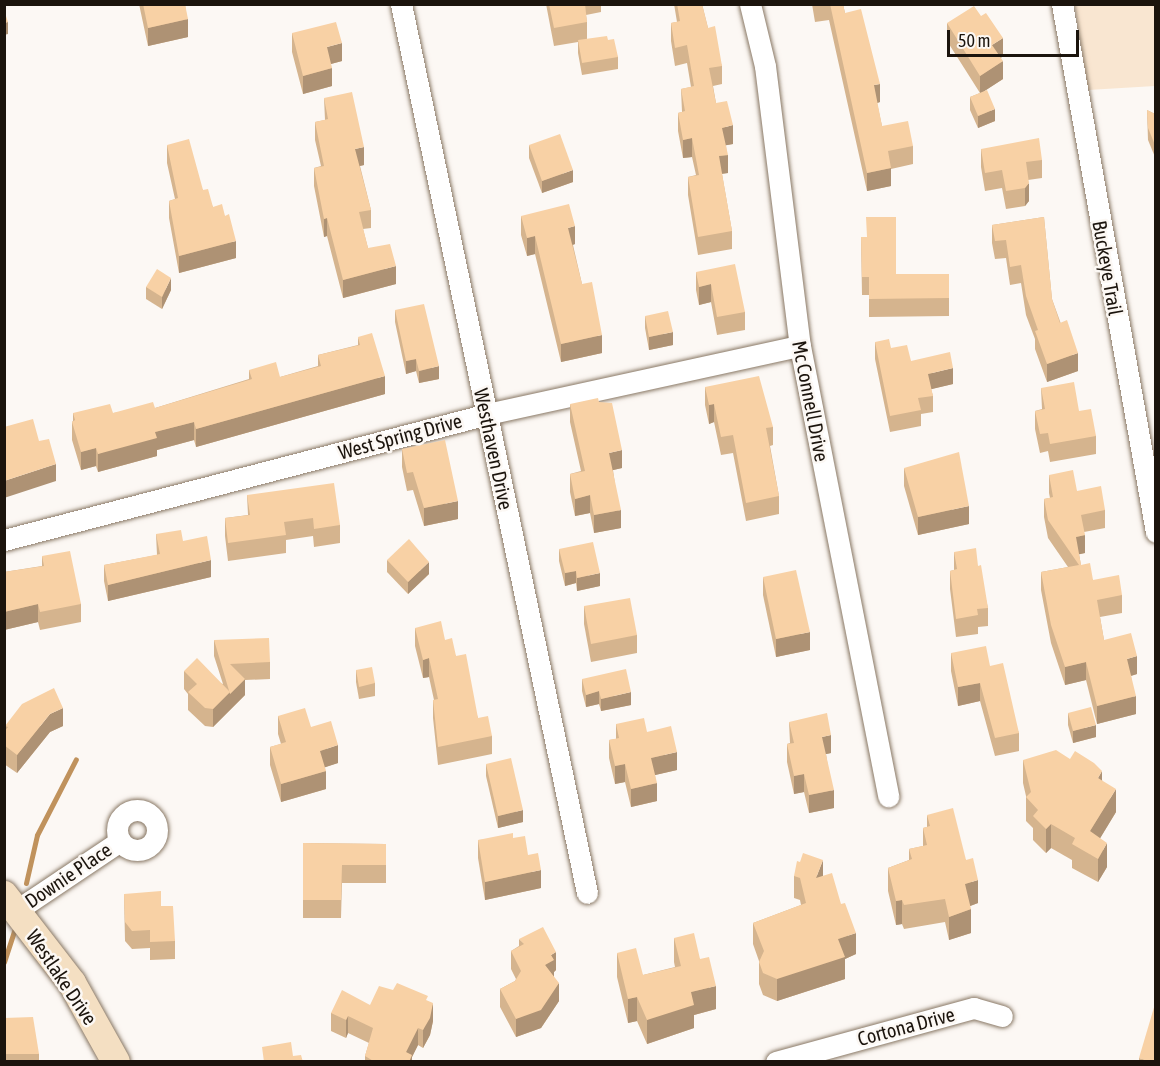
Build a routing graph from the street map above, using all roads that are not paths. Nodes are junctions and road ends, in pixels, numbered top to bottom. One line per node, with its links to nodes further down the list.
1 (401, 4): 5 (street, Westhaven Drive)
2 (750, 4): 4 (street, Mc Connell Drive)
3 (1062, 4): 6 (street, Buckeye Trail)
4 (800, 346): 5 (street, West Spring Drive); 8 (street, Mc Connell Drive)
5 (487, 414): 7 (street, West Spring Drive); 10 (street, Westhaven Drive)
6 (1155, 532)
7 (4, 540)
8 (888, 796)
9 (120, 841): 11 (street, Downie Place)
10 (587, 893)
11 (10, 903): 13 (street, Westlake Drive)
12 (1002, 1016): 14 (street, Cortona Drive)
13 (116, 1062)
14 (776, 1062)

